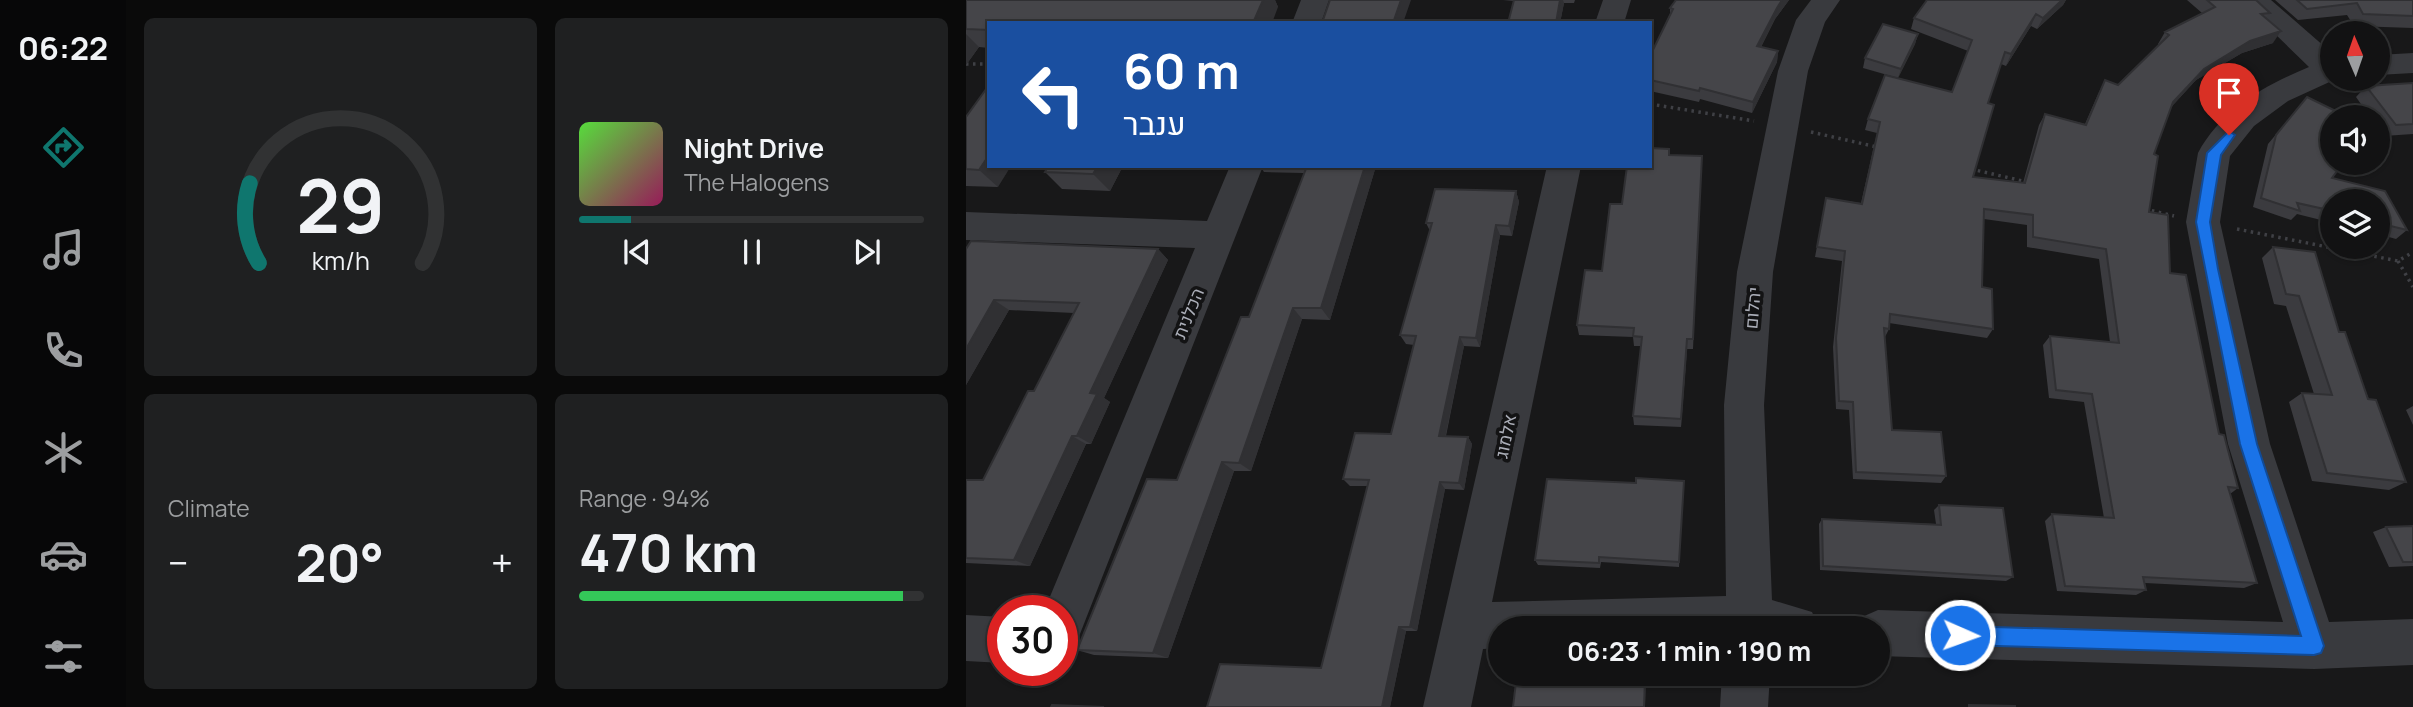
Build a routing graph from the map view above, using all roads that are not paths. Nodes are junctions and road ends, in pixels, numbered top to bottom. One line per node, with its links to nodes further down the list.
1 (1315, 0): 5 (street)
2 (1618, 0): 6 (street)
3 (1826, 0): 16 (street, יהלום)
4 (2254, 0): 7 (street)
5 (1307, 21)
6 (1610, 21)
7 (2320, 58)
8 (2413, 63): 9 (street)
9 (2390, 64)
10 (2320, 73): 23 (street)
11 (1246, 168): 14 (street, הכלנית)
12 (1564, 168): 17 (street, אלמוג)
13 (966, 226): 14 (street)
14 (1218, 236): 15 (street, הכלנית)
15 (1073, 595)
16 (1751, 616)
17 (1465, 626): 18 (street); 25 (street, אלמוג)
18 (1488, 626)
19 (1890, 633): 23 (street)
20 (966, 638): 21 (street)
21 (987, 639)
22 (2413, 642): 23 (street)
23 (2314, 646)
24 (1745, 686): 26 (street)
25 (1447, 707)
26 (1744, 707)

